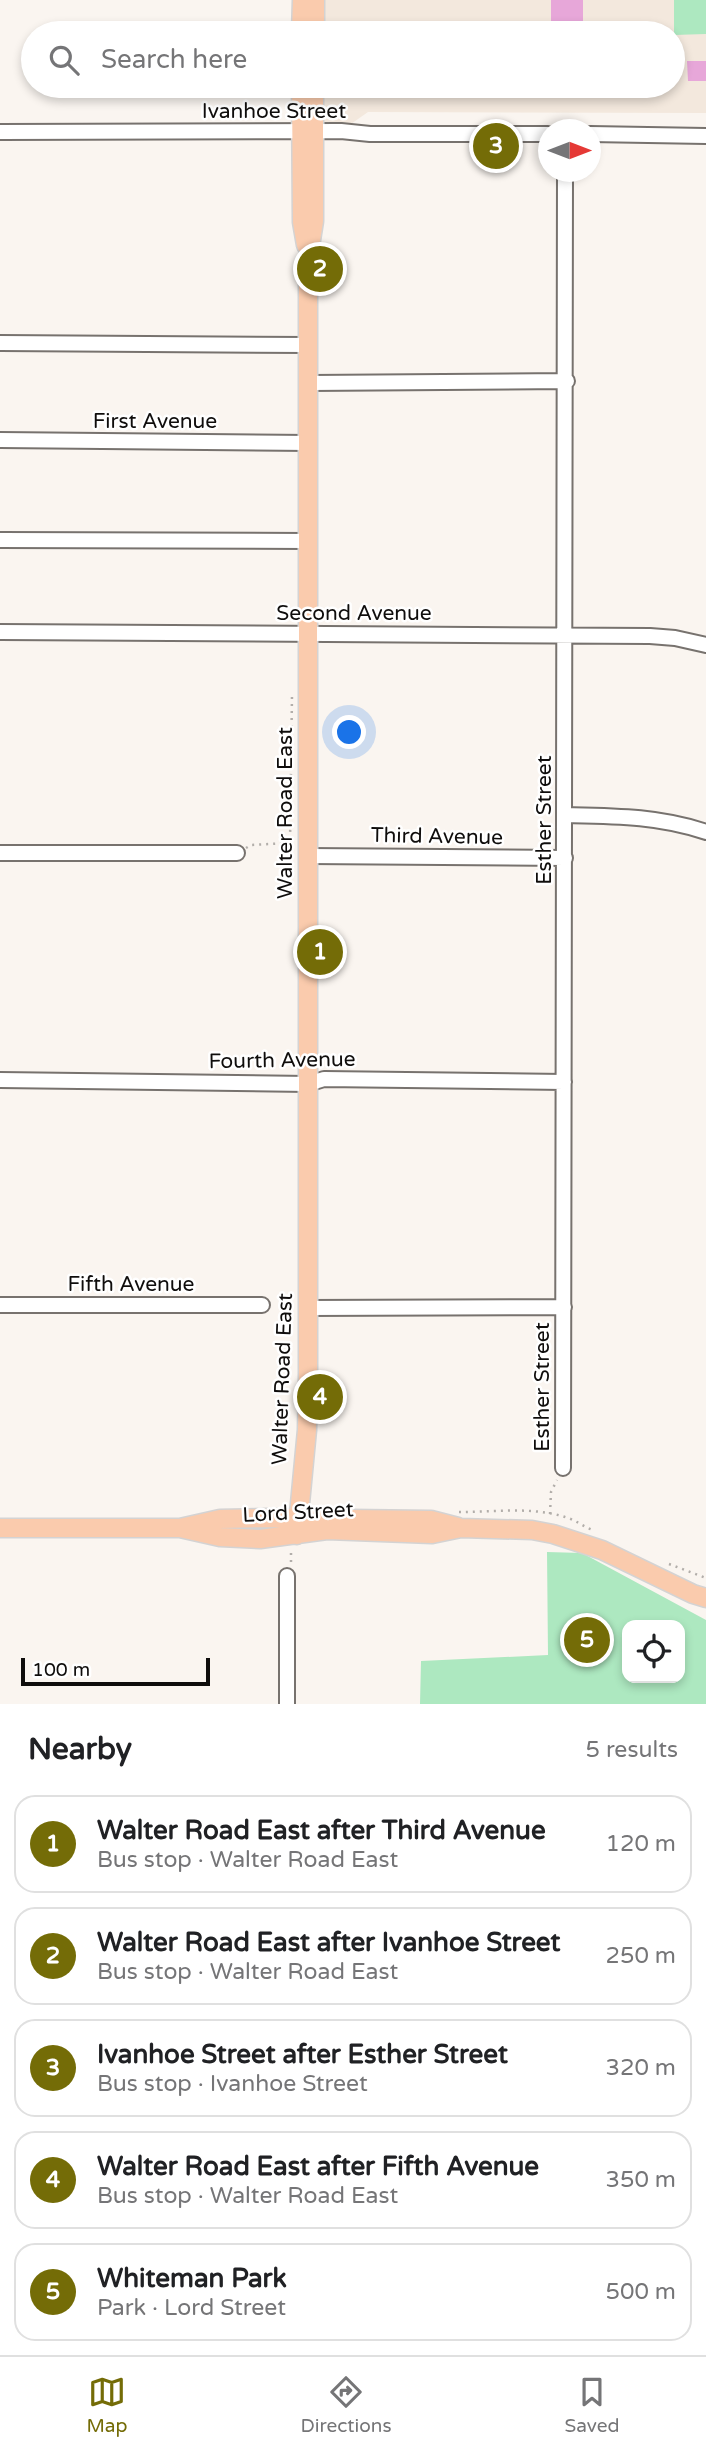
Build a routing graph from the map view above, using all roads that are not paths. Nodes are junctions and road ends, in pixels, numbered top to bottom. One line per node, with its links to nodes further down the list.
1 (302, 0): 3 (main road)
2 (315, 0): 4 (main road)
3 (301, 21)
4 (314, 21)
5 (303, 98): 8 (main road, Walter Road East)
6 (312, 98): 8 (main road, Walter Road East)
7 (0, 132): 8 (street, Ivanhoe Street)
8 (307, 132): 9 (street, Ivanhoe Street); 14 (main road, Walter Road East)
9 (538, 134)
10 (601, 134): 11 (street)
11 (706, 136)
12 (565, 182): 15 (street, Esther Street)
13 (0, 344): 14 (street)
14 (308, 345): 16 (main road, Walter Road East)
15 (566, 381): 16 (street); 23 (street, Esther Street)
16 (310, 383): 18 (main road, Walter Road East)
17 (0, 440): 18 (street, First Avenue)
18 (309, 443): 20 (main road, Walter Road East)
19 (0, 540): 20 (street)
20 (308, 541): 22 (main road, Walter Road East)
21 (0, 632): 22 (street, Second Avenue)
22 (308, 633): 23 (street, Second Avenue); 29 (main road, Walter Road East)
23 (566, 635): 24 (street, Second Avenue); 25 (street, Esther Street)
24 (706, 645)
25 (565, 816): 26 (street); 30 (street, Esther Street)
26 (706, 831)
27 (0, 853): 28 (street)
28 (237, 853)
29 (307, 856): 30 (street, Third Avenue); 33 (main road, Walter Road East)
30 (565, 858): 32 (street, Esther Street)
31 (0, 1080): 33 (street, Fourth Avenue)
32 (564, 1082): 33 (street, Fourth Avenue); 36 (street, Esther Street)
33 (308, 1084): 37 (main road, Walter Road East)
34 (0, 1305): 35 (street, Fifth Avenue)
35 (262, 1305)
36 (564, 1307): 37 (street); 38 (street, Esther Street)
37 (307, 1308): 40 (main road, Walter Road East)
38 (563, 1468)
39 (0, 1528): 40 (main road, Lord Street)
40 (295, 1533): 42 (main road, Lord Street)
41 (287, 1576): 43 (street)
42 (706, 1598)
43 (287, 1704)

